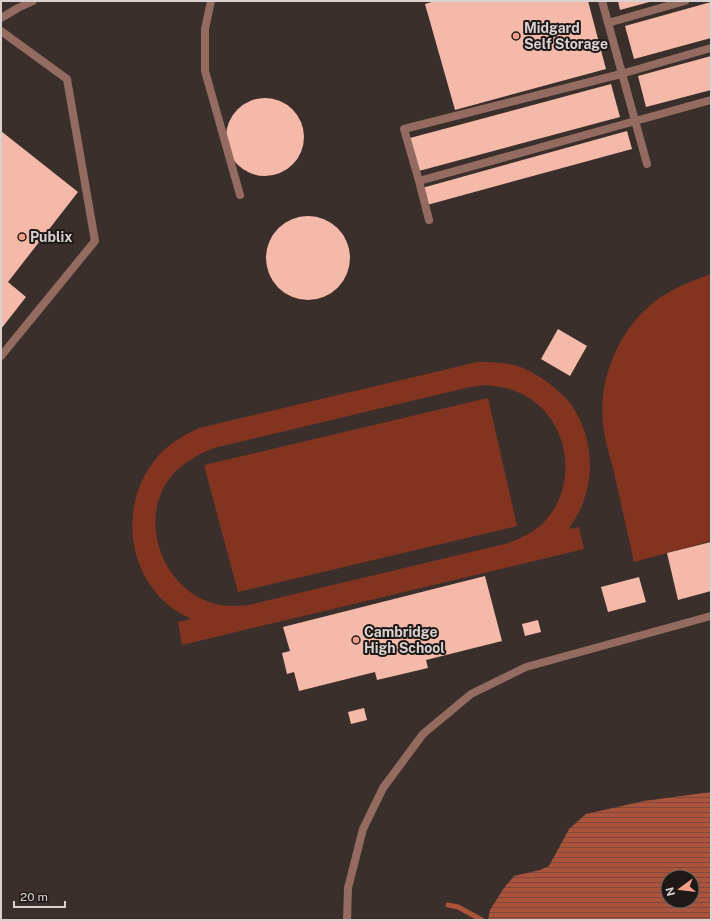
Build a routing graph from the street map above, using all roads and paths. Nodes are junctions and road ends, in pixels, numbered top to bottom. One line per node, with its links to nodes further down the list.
1 (33, 1): 5 (lane)
2 (210, 1): 14 (lane)
3 (602, 1): 6 (lane)
4 (686, 1): 6 (lane)
5 (1, 18)
6 (608, 23): 9 (lane)
7 (1, 30): 16 (lane)
8 (711, 48): 9 (lane)
9 (621, 74): 11 (lane); 13 (lane)
10 (711, 100): 11 (lane)
11 (634, 120): 12 (lane); 13 (lane)
12 (647, 164)
13 (419, 181): 15 (lane)
14 (240, 195)
15 (429, 220)
16 (1, 356)
17 (711, 616): 18 (lane)
18 (347, 920)

